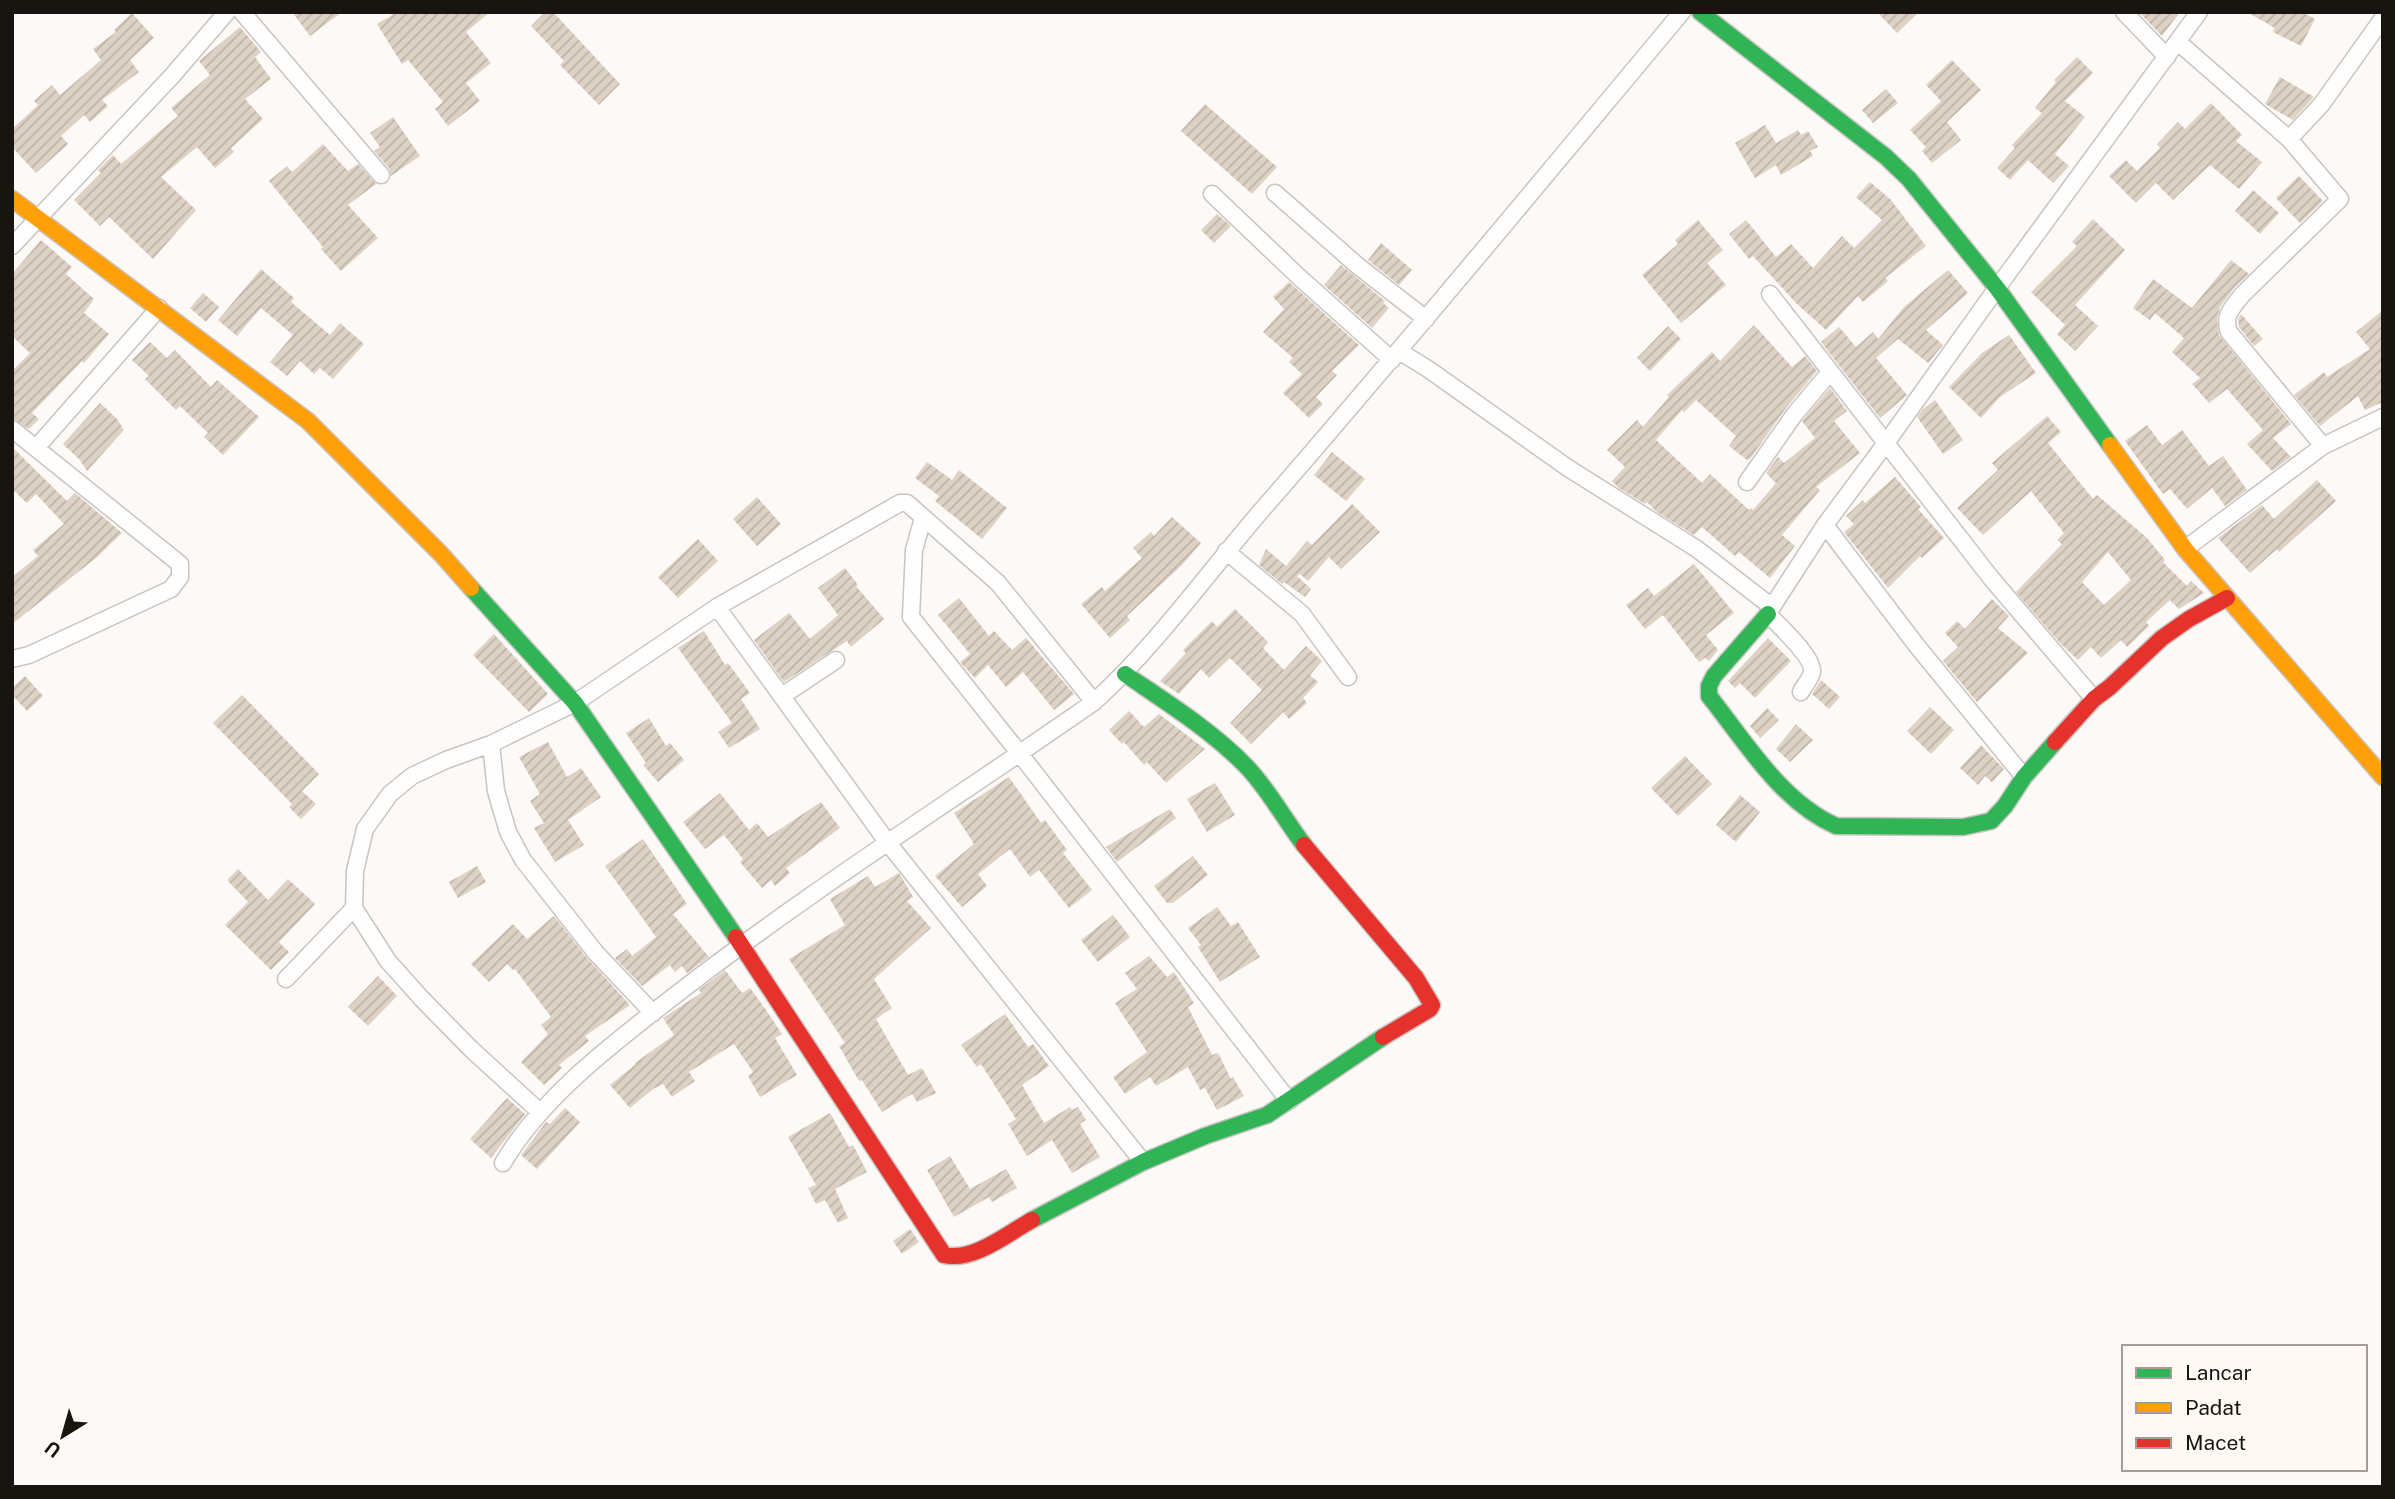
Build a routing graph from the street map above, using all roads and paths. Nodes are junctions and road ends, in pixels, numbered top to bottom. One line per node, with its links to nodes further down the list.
1 (228, 12): 15 (street)
2 (242, 12): 11 (street)
3 (1682, 12): 20 (street)
4 (1700, 12): 17 (street)
5 (2124, 12): 9 (street)
6 (2199, 12): 8 (street)
7 (2383, 18): 10 (street)
8 (2178, 42): 9 (street); 10 (street)
9 (2167, 57): 17 (street)
10 (2289, 139): 26 (street)
11 (382, 175)
12 (1275, 193): 20 (street)
13 (1212, 194): 21 (street)
14 (12, 199): 15 (street)
15 (39, 218): 16 (street); 19 (street)
16 (12, 246)
17 (1997, 288): 25 (street); 31 (street)
18 (1770, 294): 22 (street)
19 (159, 308): 27 (street); 44 (street)
20 (1426, 319): 21 (street)
21 (1396, 356): 32 (street); 35 (street)
22 (1830, 372): 25 (street); 28 (street)
23 (2383, 417): 26 (street)
24 (12, 429): 27 (street)
25 (1886, 443): 30 (street); 42 (street)
26 (2323, 446): 31 (street)
27 (36, 448): 36 (street)
28 (1747, 482)
29 (923, 518): 34 (street); 43 (street); 46 (street)
30 (1825, 525): 35 (street); 47 (street)
31 (2185, 549): 33 (street)
32 (1226, 551): 38 (street); 39 (street)
33 (2227, 598): 42 (street); 48 (street)
34 (717, 607): 41 (street); 44 (street)
35 (1770, 611): 40 (street); 47 (street)
36 (12, 659)
37 (836, 660): 41 (street)
38 (1125, 674): 43 (street); 54 (street)
39 (1348, 677)
40 (1801, 692)
41 (782, 696): 49 (street)
42 (2094, 699): 47 (street)
43 (1094, 702): 46 (street)
44 (575, 704): 45 (street); 51 (street)
45 (491, 744): 50 (street); 53 (street)
46 (1020, 754): 49 (street); 54 (street)
47 (2024, 777)
48 (2383, 777)
49 (888, 843): 51 (street); 56 (street)
50 (354, 908): 52 (street); 55 (street)
51 (740, 944): 53 (street); 56 (street)
52 (286, 979)
53 (653, 1013): 55 (street)
54 (1289, 1101): 56 (street)
55 (540, 1112): 57 (street)
56 (1143, 1162)
57 (503, 1163)

